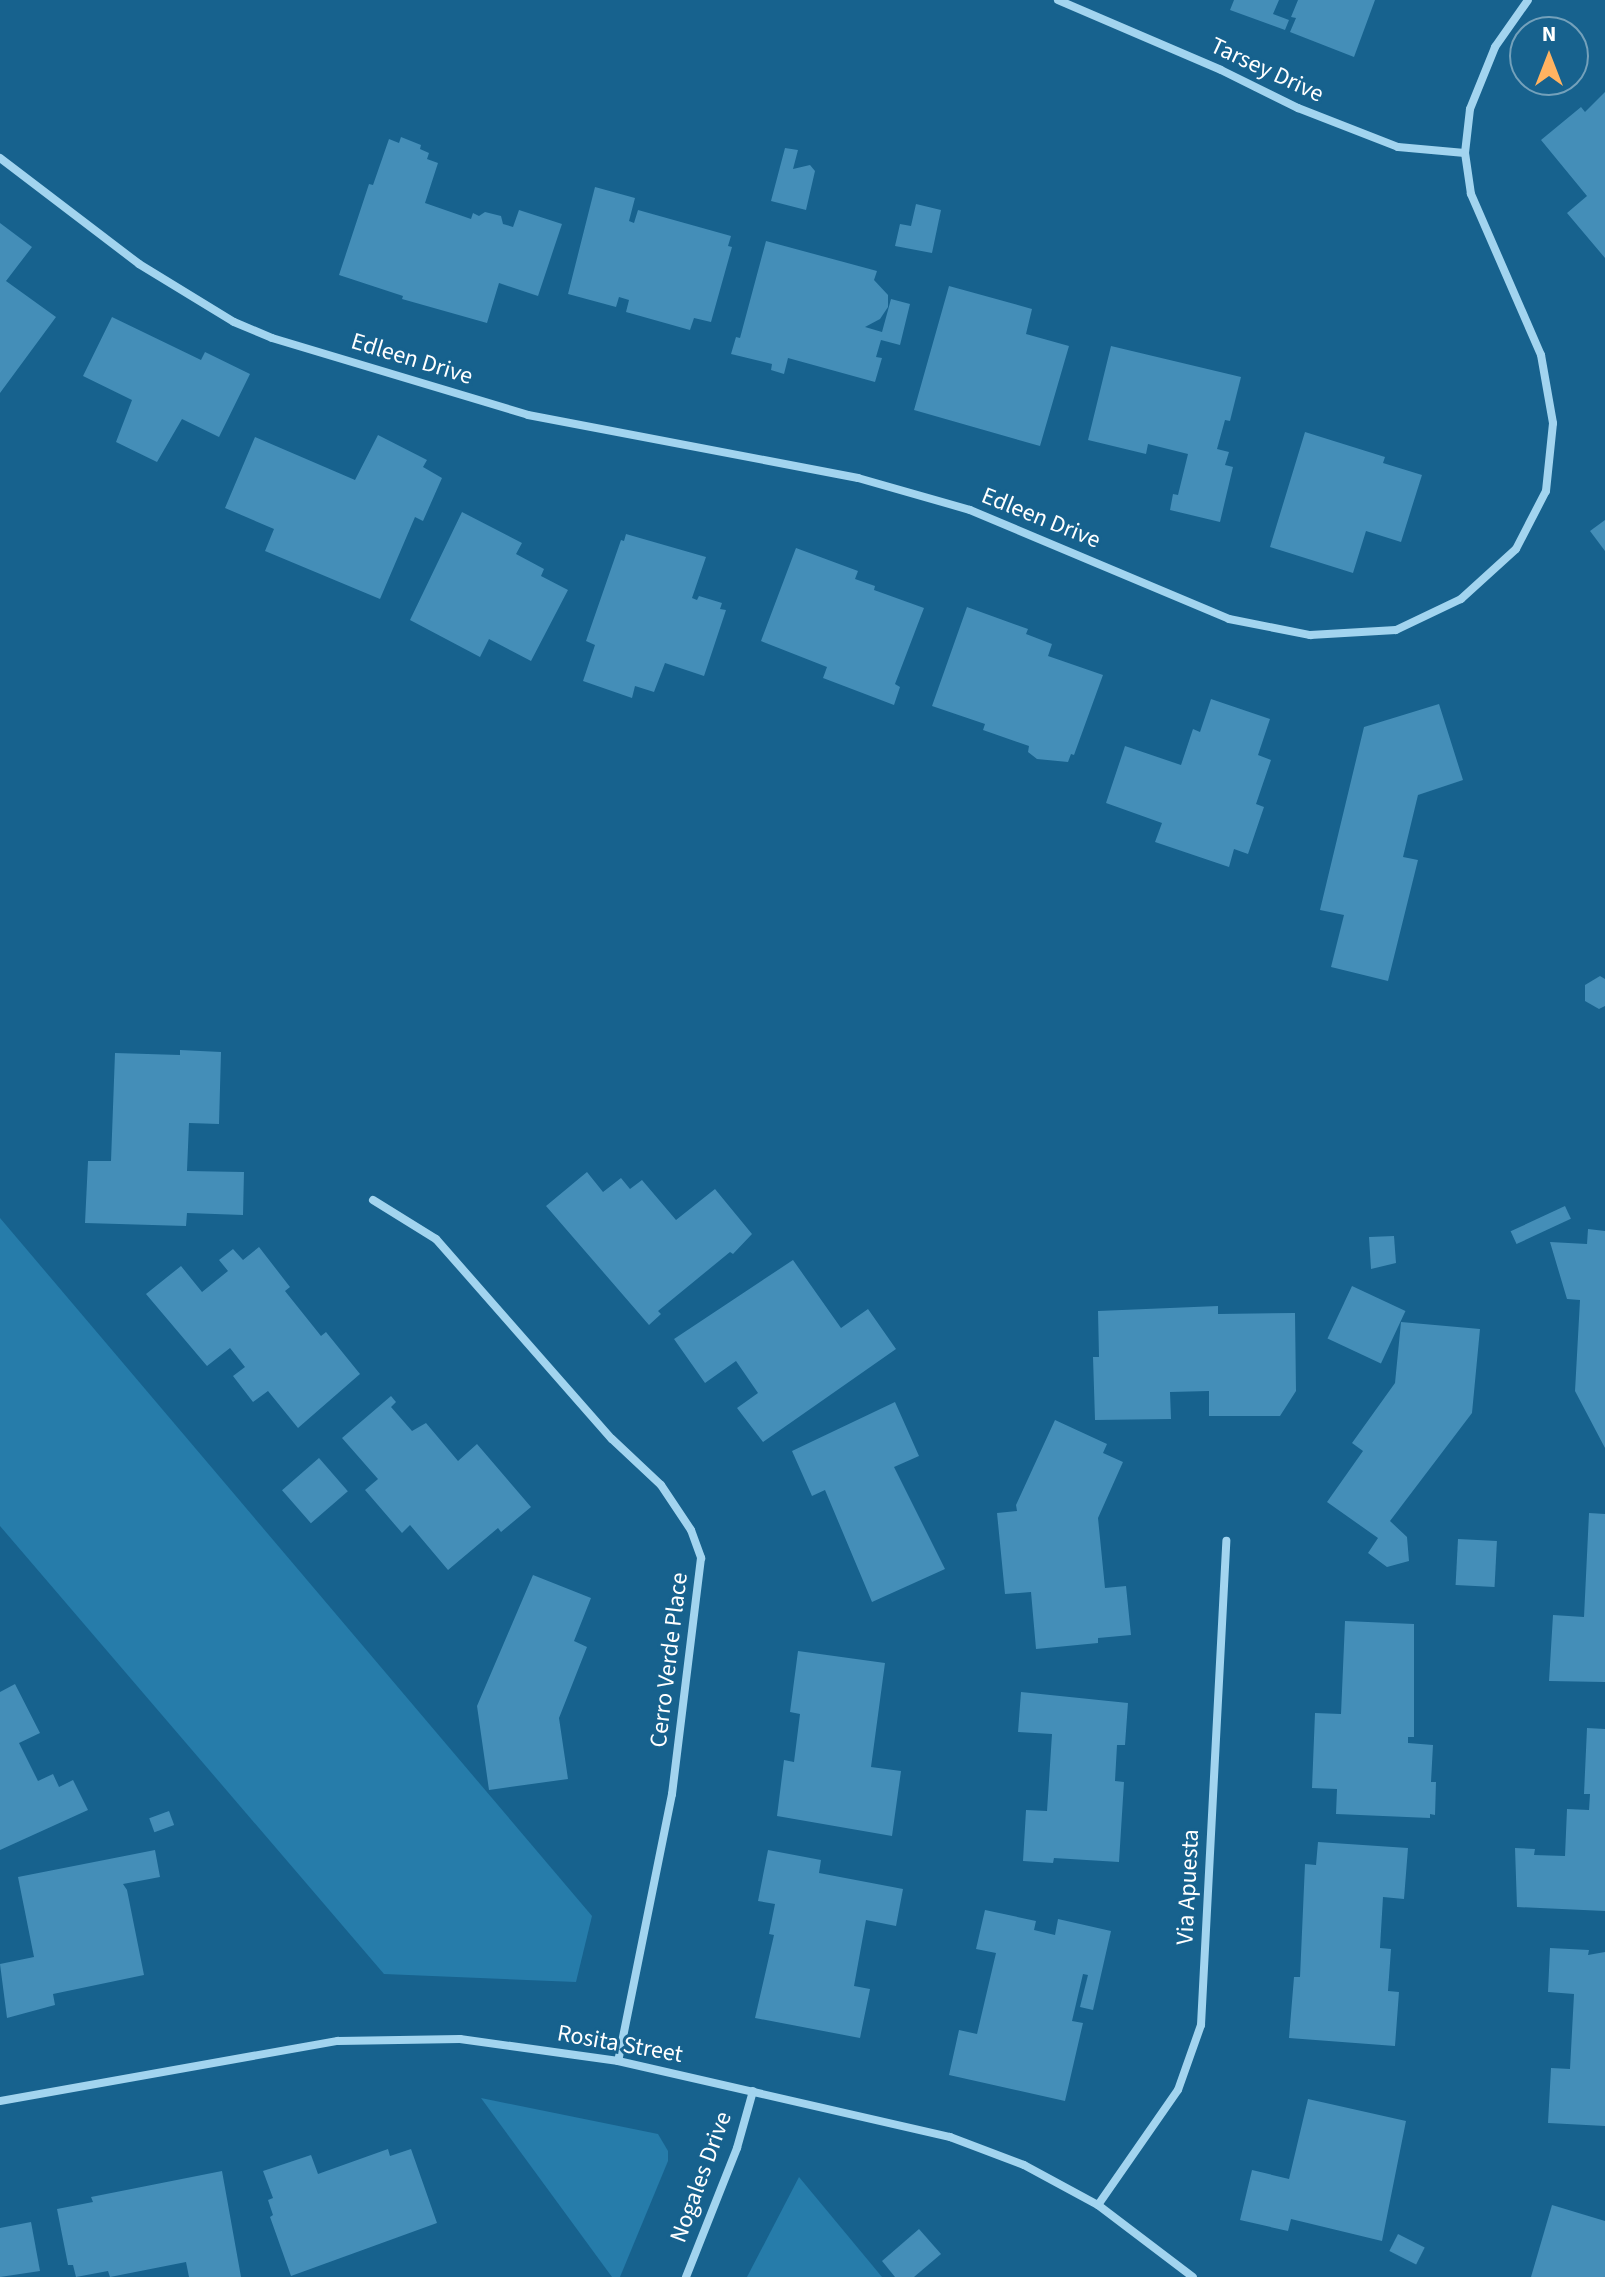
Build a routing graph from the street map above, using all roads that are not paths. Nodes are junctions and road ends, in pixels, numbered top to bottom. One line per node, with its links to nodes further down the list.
1 (1058, 0): 3 (street, Tarsey Drive)
2 (1528, 0): 3 (street, Edleen Drive)
3 (1465, 153): 4 (street, Edleen Drive)
4 (0, 158)
5 (373, 1200): 7 (street, Cerro Verde Place)
6 (1226, 1541): 10 (street, Via Apuesta)
7 (618, 2061): 8 (street, Rosita Street); 9 (street, Rosita Street)
8 (753, 2091): 10 (street, Rosita Street); 11 (street, Nogales Drive)
9 (0, 2101)
10 (1098, 2205): 12 (street, Rosita Street)
11 (686, 2277)
12 (1193, 2277)

